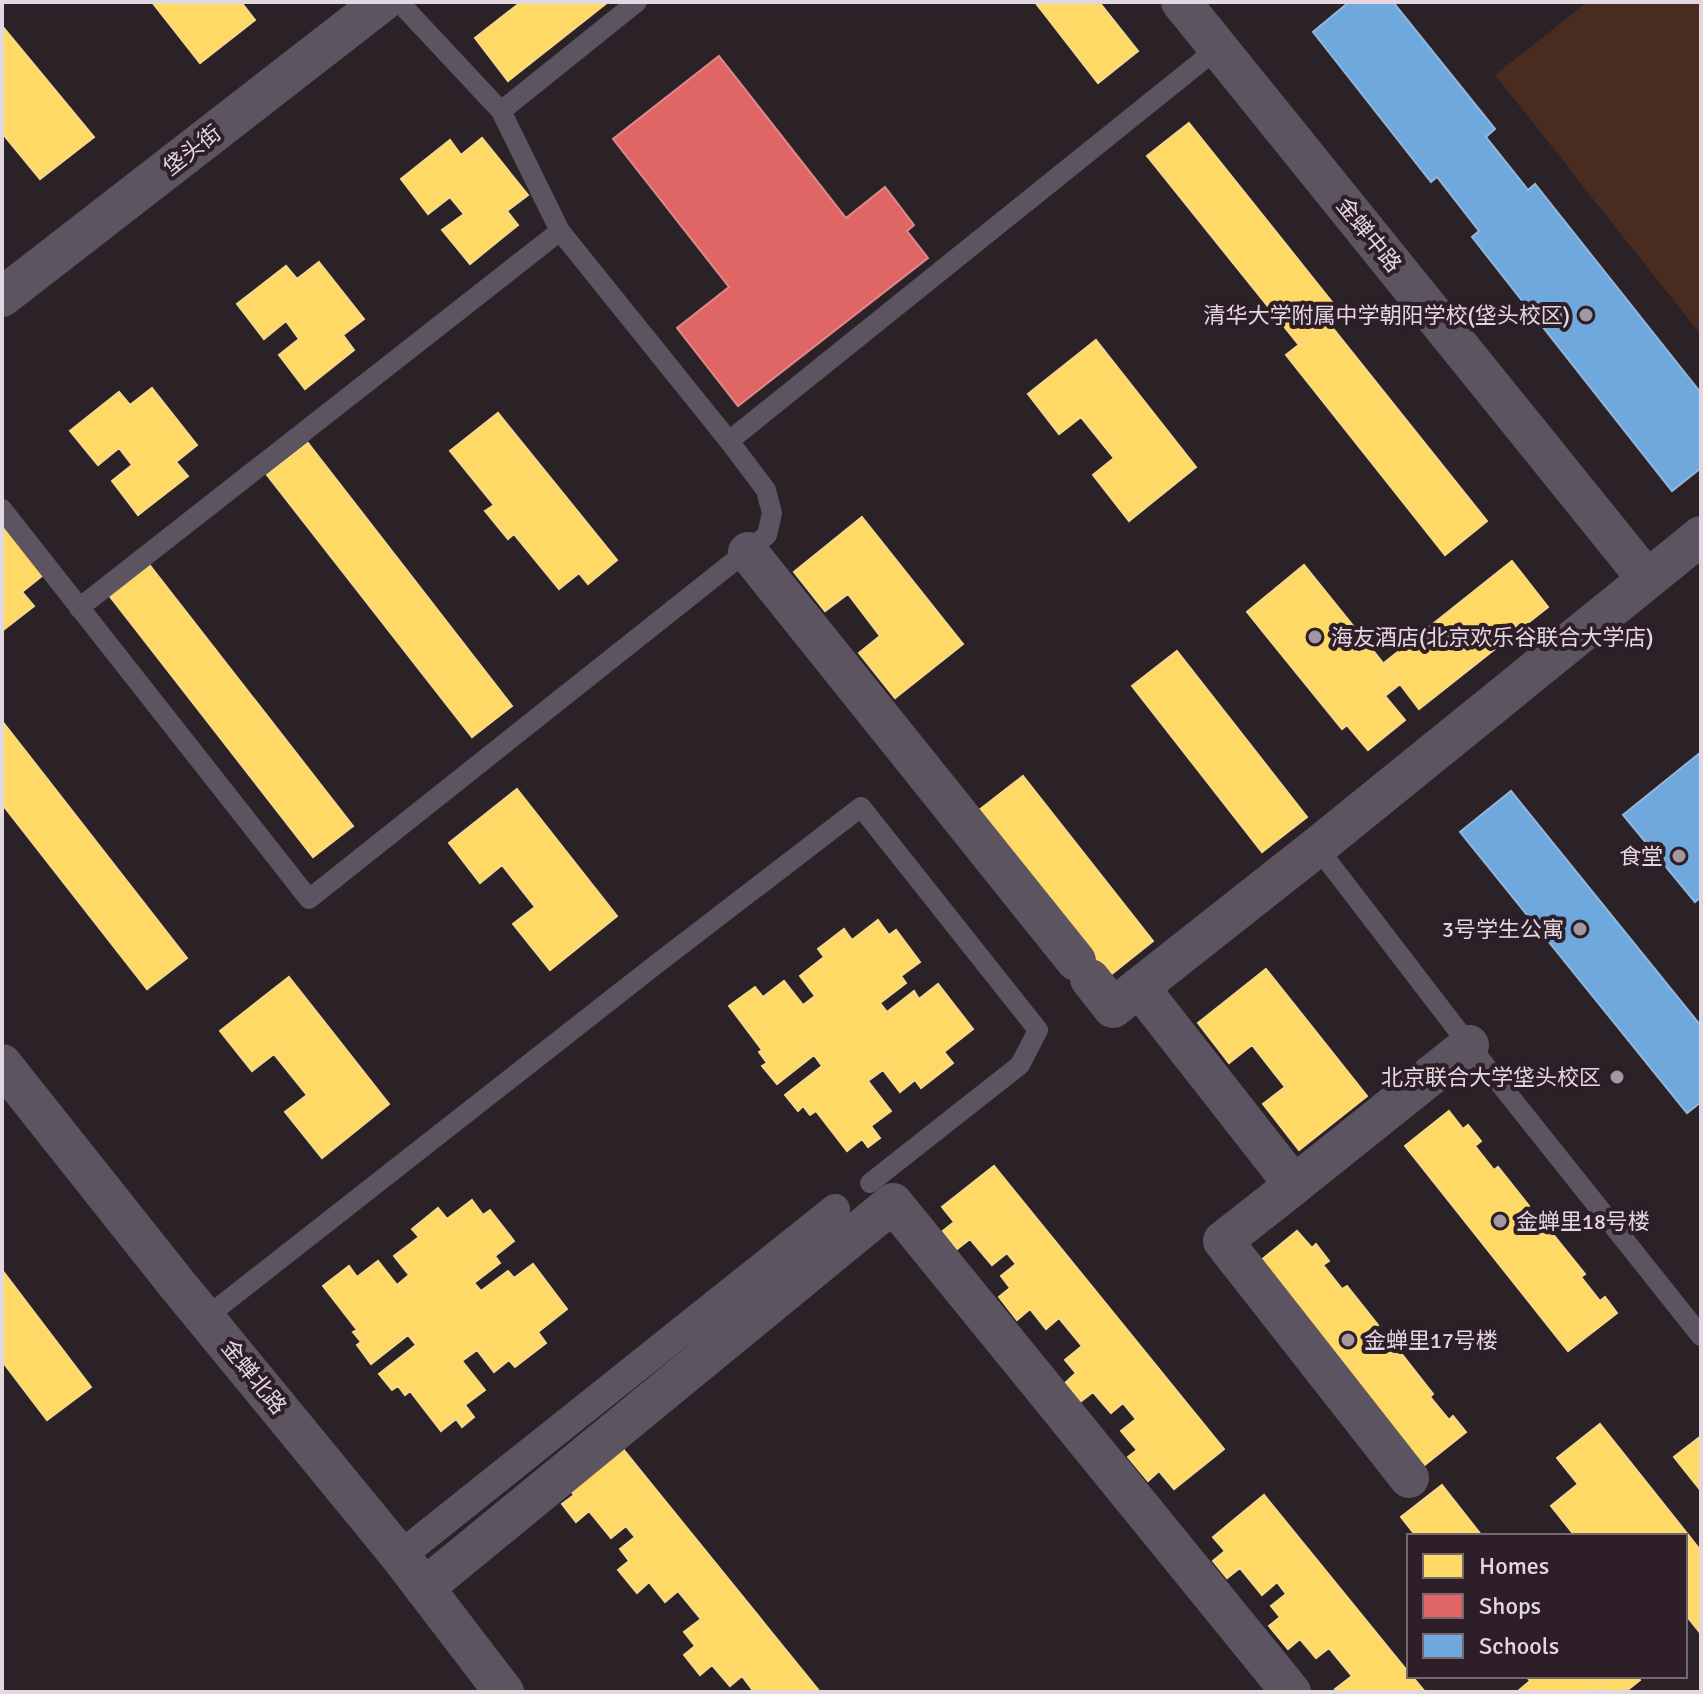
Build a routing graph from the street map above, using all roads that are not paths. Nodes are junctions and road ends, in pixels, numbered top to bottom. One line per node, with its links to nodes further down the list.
1 (382, 2): 8 (street, 垡头街)
2 (399, 2): 6 (lane)
3 (637, 2): 6 (lane)
4 (1181, 2): 5 (street, 金蝉中路)
5 (1218, 48): 9 (lane); 13 (street, 金蝉中路)
6 (501, 111): 7 (lane)
7 (560, 231): 9 (lane); 14 (lane)
8 (2, 297)
9 (729, 441): 12 (lane)
10 (2, 509): 14 (lane)
11 (1701, 536): 13 (street)
12 (748, 552): 14 (lane); 16 (street)
13 (1647, 579): 15 (street)
14 (79, 608)
15 (1317, 847): 16 (street); 17 (lane)
16 (1139, 987): 20 (street)
17 (1469, 1045): 20 (street); 23 (lane)
18 (2, 1064): 22 (street, 金蝉北路)
19 (870, 1183): 22 (lane)
20 (1294, 1185): 24 (street)
21 (835, 1209): 25 (street)
22 (205, 1318): 25 (street, 金蝉北路)
23 (1701, 1336)
24 (1409, 1478)
25 (400, 1556): 26 (street, 金蝉北路)
26 (424, 1588): 27 (street, 金蝉北路); 28 (street)
27 (504, 1692)
28 (1291, 1692)

